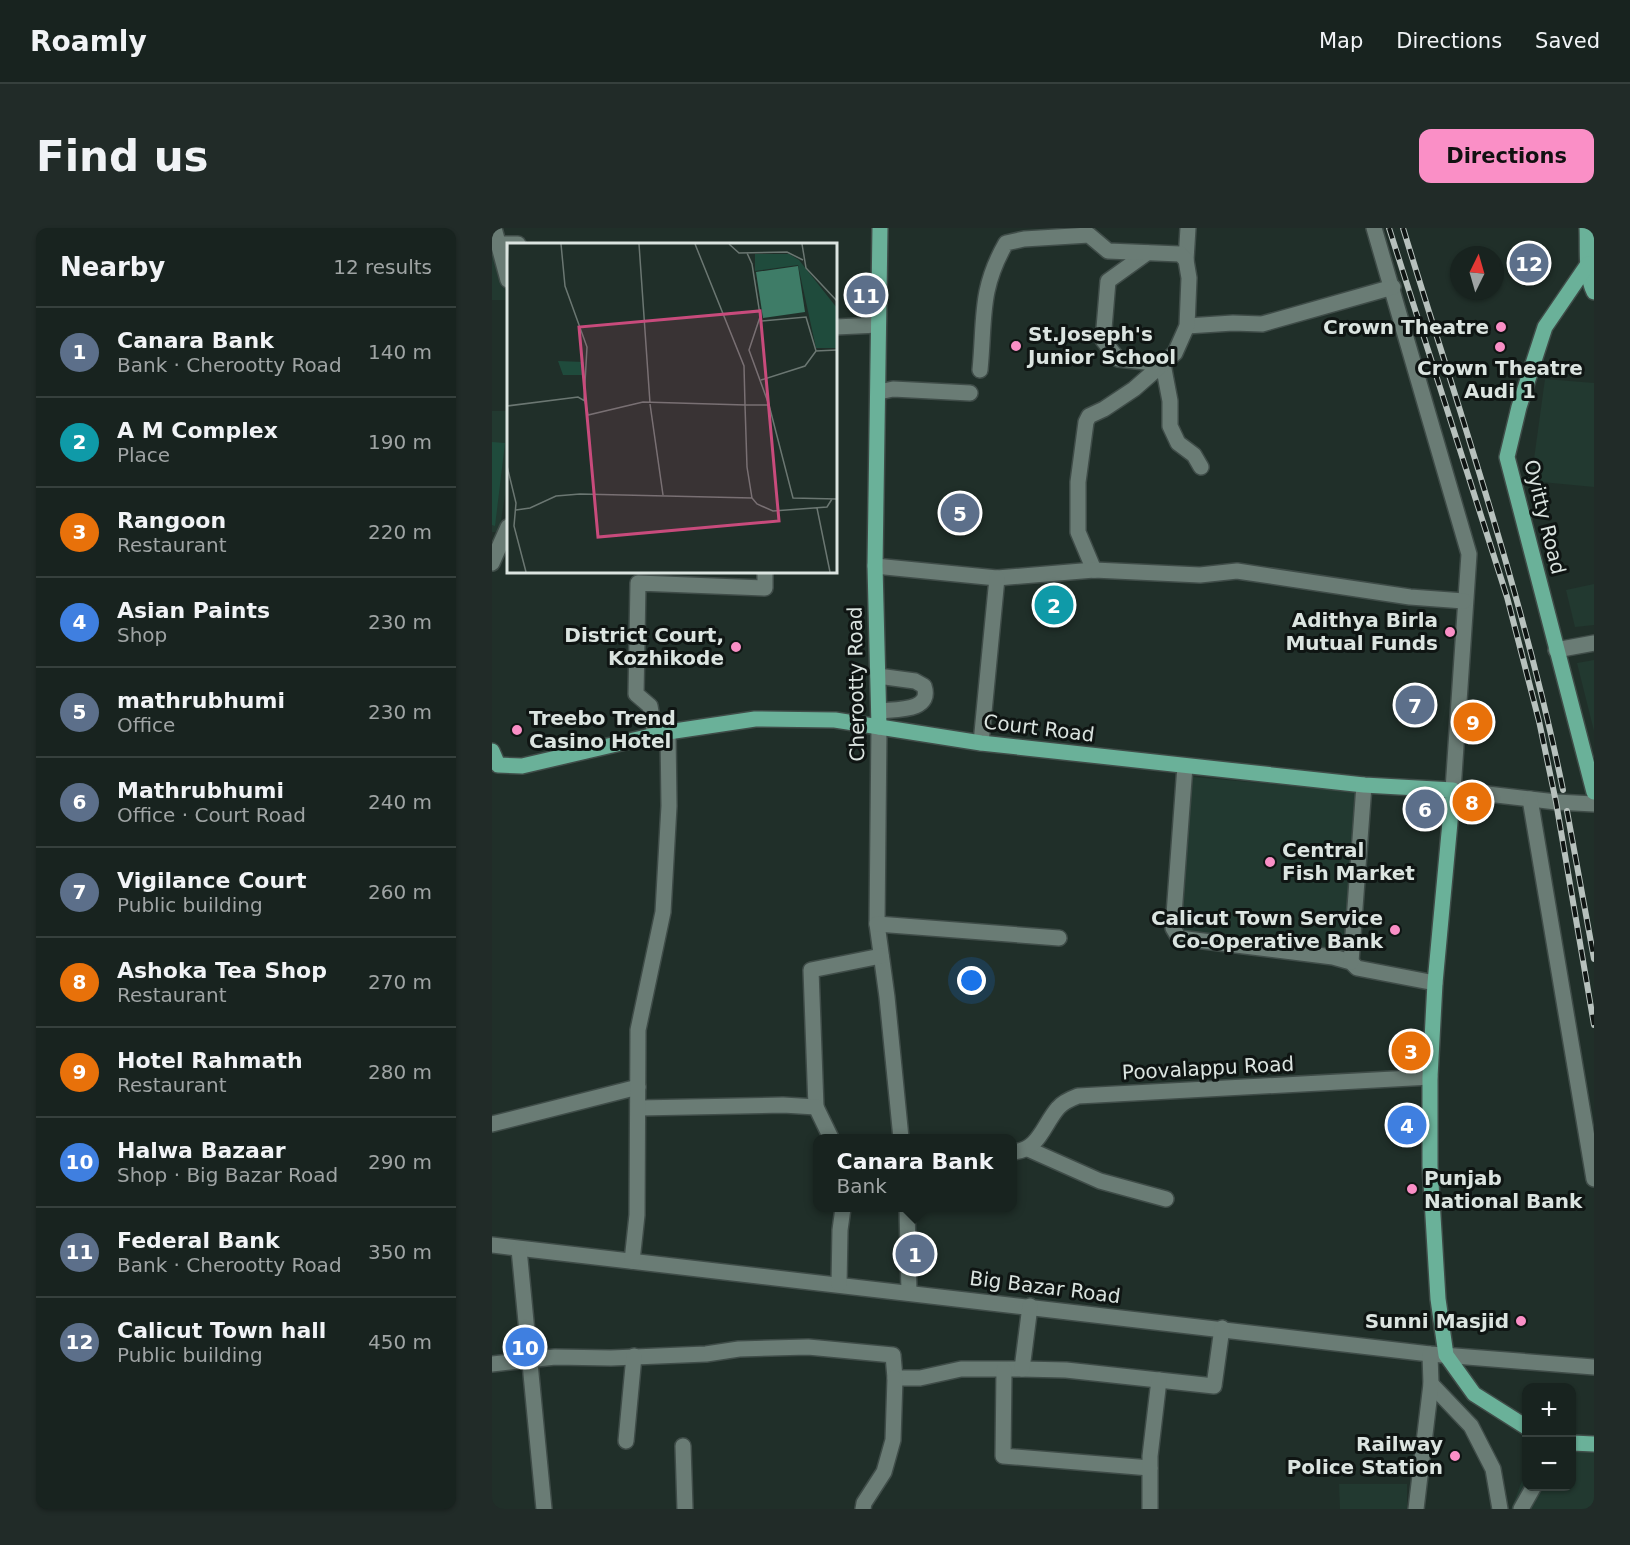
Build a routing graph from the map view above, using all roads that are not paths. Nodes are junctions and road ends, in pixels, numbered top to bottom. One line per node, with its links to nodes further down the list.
1 (494, 228): 6 (street)
2 (880, 228): 14 (main road, Cherootty Road)
3 (1188, 228): 9 (street)
4 (1374, 228): 12 (street)
5 (1587, 228): 10 (main road)
6 (499, 244): 7 (street); 11 (street)
7 (507, 244)
8 (1147, 253): 9 (street); 17 (street); 18 (street)
9 (1186, 260): 15 (street)
10 (1588, 264): 13 (main road); 31 (main road, Oyitty Road)
11 (507, 276)
12 (1393, 287): 15 (street); 29 (street)
13 (1594, 292)
14 (878, 325): 16 (street); 19 (main road, Cherootty Road)
15 (1187, 326): 17 (street)
16 (837, 327)
17 (1163, 364): 21 (street); 26 (street)
18 (980, 370)
19 (879, 392): 20 (street); 25 (main road, Cherootty Road)
20 (970, 393)
21 (1201, 467)
22 (507, 528): 23 (street)
23 (497, 542): 24 (street)
24 (492, 563)
25 (875, 566): 28 (street); 32 (main road, Cherootty Road)
26 (1094, 570): 28 (street); 29 (street)
27 (765, 573): 35 (street)
28 (997, 578): 36 (street)
29 (1464, 602): 40 (street)
30 (1594, 644): 31 (street)
31 (1556, 650): 41 (main road, Oyitty Road)
32 (878, 676): 33 (main road, Cherootty Road); 33 (street)
33 (879, 711): 34 (main road, Cherootty Road)
34 (879, 727): 35 (main road, Court Road); 36 (main road, Court Road); 44 (street, Cherootty Road)
35 (661, 734): 37 (main road, Court Road); 50 (street)
36 (981, 743): 38 (main road, Court Road)
37 (494, 763)
38 (1185, 766): 39 (main road, Court Road); 47 (street)
39 (1364, 785): 40 (main road, Court Road); 47 (street)
40 (1453, 790): 42 (street, Court Road); 48 (main road)
41 (1594, 792)
42 (1530, 799): 43 (street, Court Road); 57 (street)
43 (1594, 804)
44 (877, 924): 45 (street); 46 (street, Cherootty Road)
45 (1059, 938)
46 (880, 956): 51 (street); 55 (street, Cherootty Road)
47 (1351, 962): 48 (street)
48 (1435, 982): 49 (main road)
49 (1431, 1077): 56 (street, Poovalappu Road); 69 (main road)
50 (638, 1087): 52 (street); 53 (street)
51 (816, 1107): 52 (street); 54 (street)
52 (639, 1108): 63 (street)
53 (492, 1124)
54 (829, 1134)
55 (901, 1134)
56 (1020, 1150): 58 (street)
57 (1594, 1179)
58 (1166, 1199)
59 (842, 1212): 64 (street)
60 (907, 1212): 65 (street)
61 (492, 1245): 62 (street, Big Bazar Road)
62 (519, 1249): 63 (street, Big Bazar Road); 71 (street)
63 (632, 1261): 64 (street, Big Bazar Road)
64 (839, 1284): 65 (street, Big Bazar Road)
65 (909, 1292): 66 (street, Big Bazar Road)
66 (1030, 1306): 67 (street, Big Bazar Road); 74 (street)
67 (1222, 1328): 68 (street, Big Bazar Road); 77 (street)
68 (1430, 1354): 69 (street, Big Bazar Road); 78 (street)
69 (1446, 1355): 73 (street, Big Bazar Road); 79 (main road)
70 (634, 1356): 71 (street); 76 (street); 80 (street)
71 (530, 1360): 72 (street); 86 (street)
72 (492, 1364)
73 (1594, 1367)
74 (1022, 1369): 75 (street); 77 (street)
75 (1004, 1370): 76 (street); 84 (street)
76 (895, 1378): 88 (street)
77 (1159, 1380): 84 (street)
78 (1431, 1383): 90 (street); 91 (street)
79 (1522, 1424)
80 (626, 1441)
81 (1576, 1443): 82 (main road)
82 (1594, 1444)
83 (683, 1446): 87 (street)
84 (1150, 1468): 89 (street)
85 (1531, 1491): 92 (street)
86 (543, 1509)
87 (685, 1509)
88 (863, 1509)
89 (1150, 1509)
90 (1416, 1509)
91 (1500, 1509)
92 (1521, 1509)

